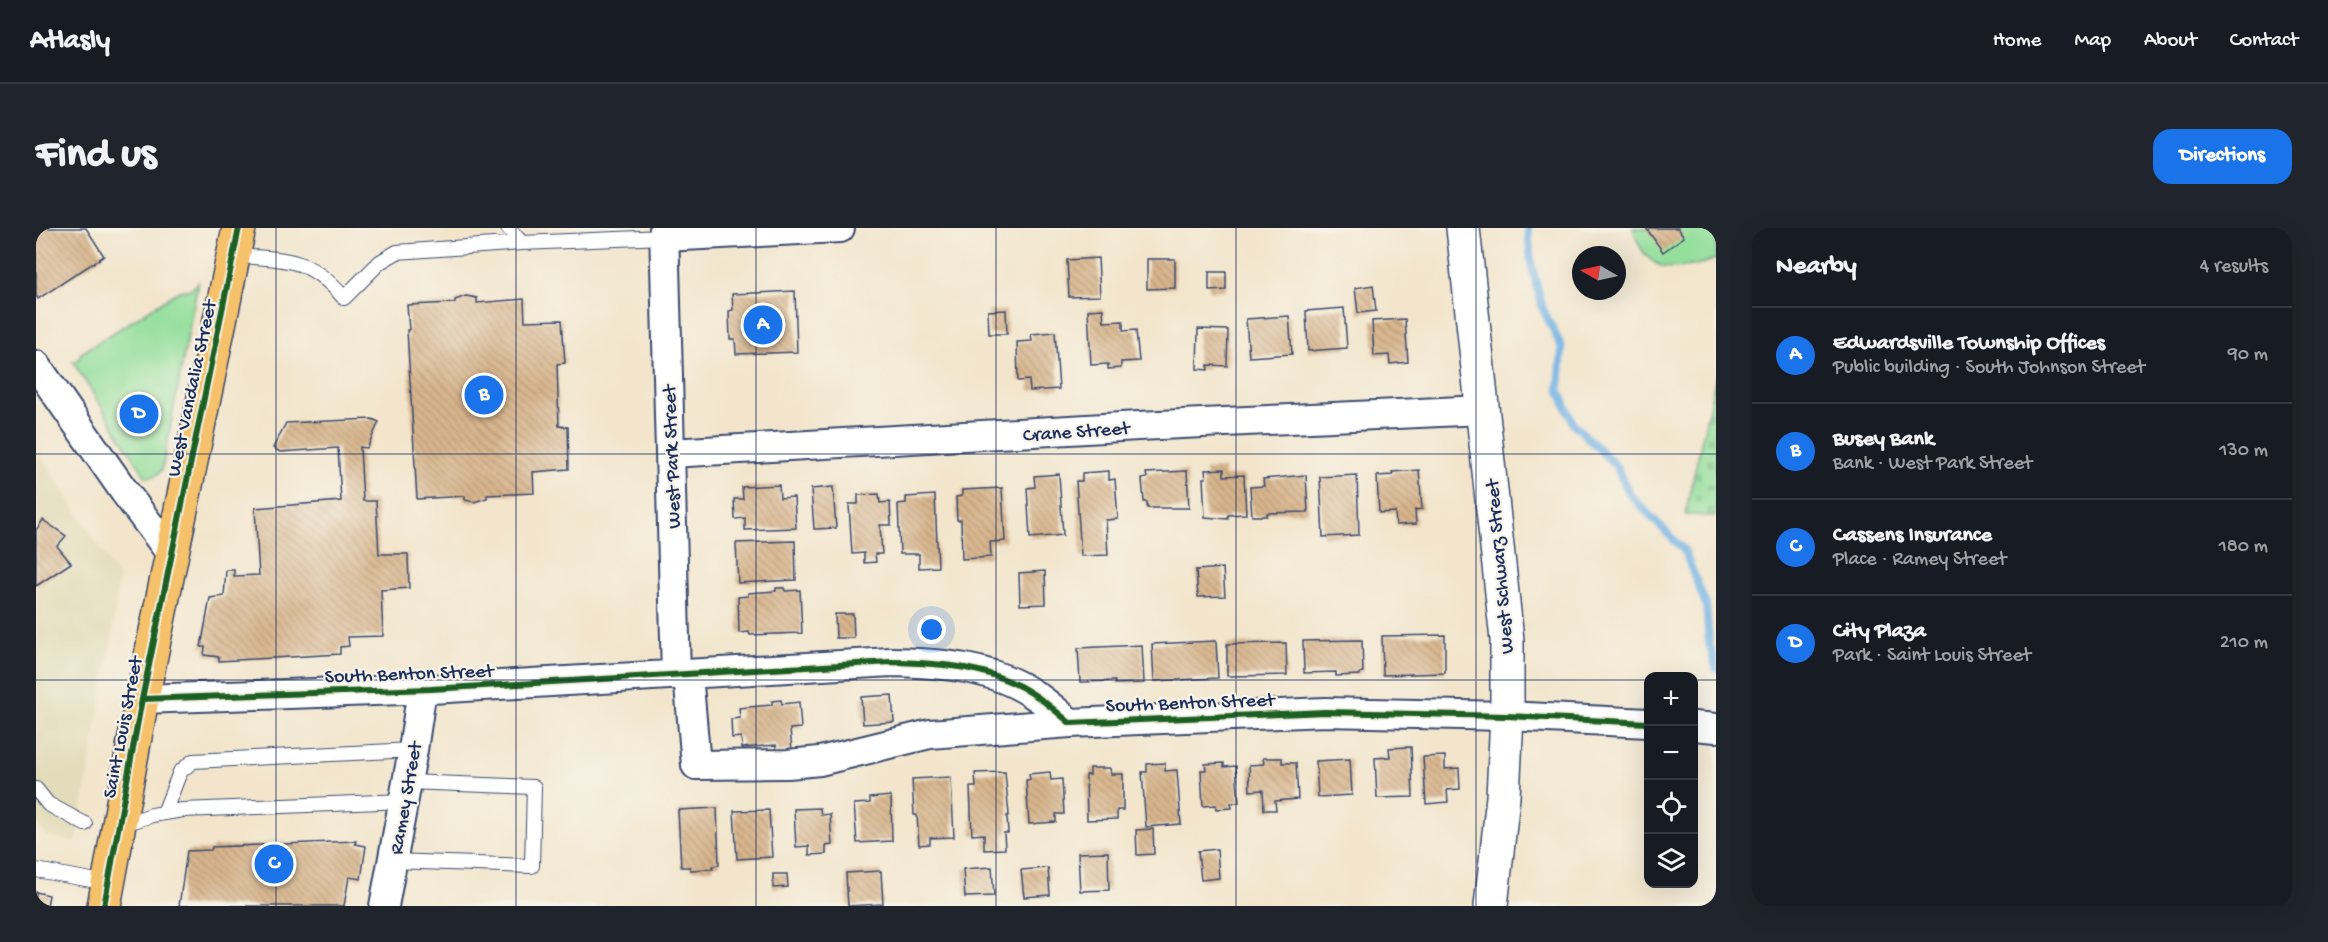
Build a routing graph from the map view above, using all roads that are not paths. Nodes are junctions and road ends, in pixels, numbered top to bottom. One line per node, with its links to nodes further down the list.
1 (508, 228): 6 (lane)
2 (840, 228): 4 (street)
3 (1463, 228): 8 (street, West Schwarz Street)
4 (664, 233): 6 (lane); 9 (street, West Park Street)
5 (236, 242): 6 (lane); 10 (main road, West Vandalia Street)
6 (522, 243)
7 (36, 365): 10 (street)
8 (1483, 410): 9 (street, Crane Street); 14 (street, West Schwarz Street)
9 (670, 453): 11 (street, West Park Street)
10 (172, 555): 13 (main road, Saint Louis Street)
11 (682, 674): 12 (street, South Benton Street); 15 (street); 15 (street, South Benton Street)
12 (422, 689): 13 (street, South Benton Street); 19 (street, Ramey Street)
13 (142, 699): 24 (main road, Saint Louis Street)
14 (1507, 716): 15 (street, South Benton Street); 16 (street, South Benton Street); 29 (street, West Schwarz Street)
15 (1070, 723)
16 (1644, 723)
17 (1698, 726): 18 (street)
18 (1716, 728)
19 (413, 750): 21 (street, Ramey Street); 22 (lane)
20 (36, 789): 23 (lane)
21 (406, 792): 22 (lane); 25 (street, Ramey Street); 25 (lane)
22 (164, 813): 24 (lane)
23 (85, 824)
24 (119, 825): 27 (main road, Saint Louis Street)
25 (393, 861): 28 (street, Ramey Street)
26 (36, 870): 27 (lane)
27 (106, 895)
28 (384, 906)
29 (1491, 906)

